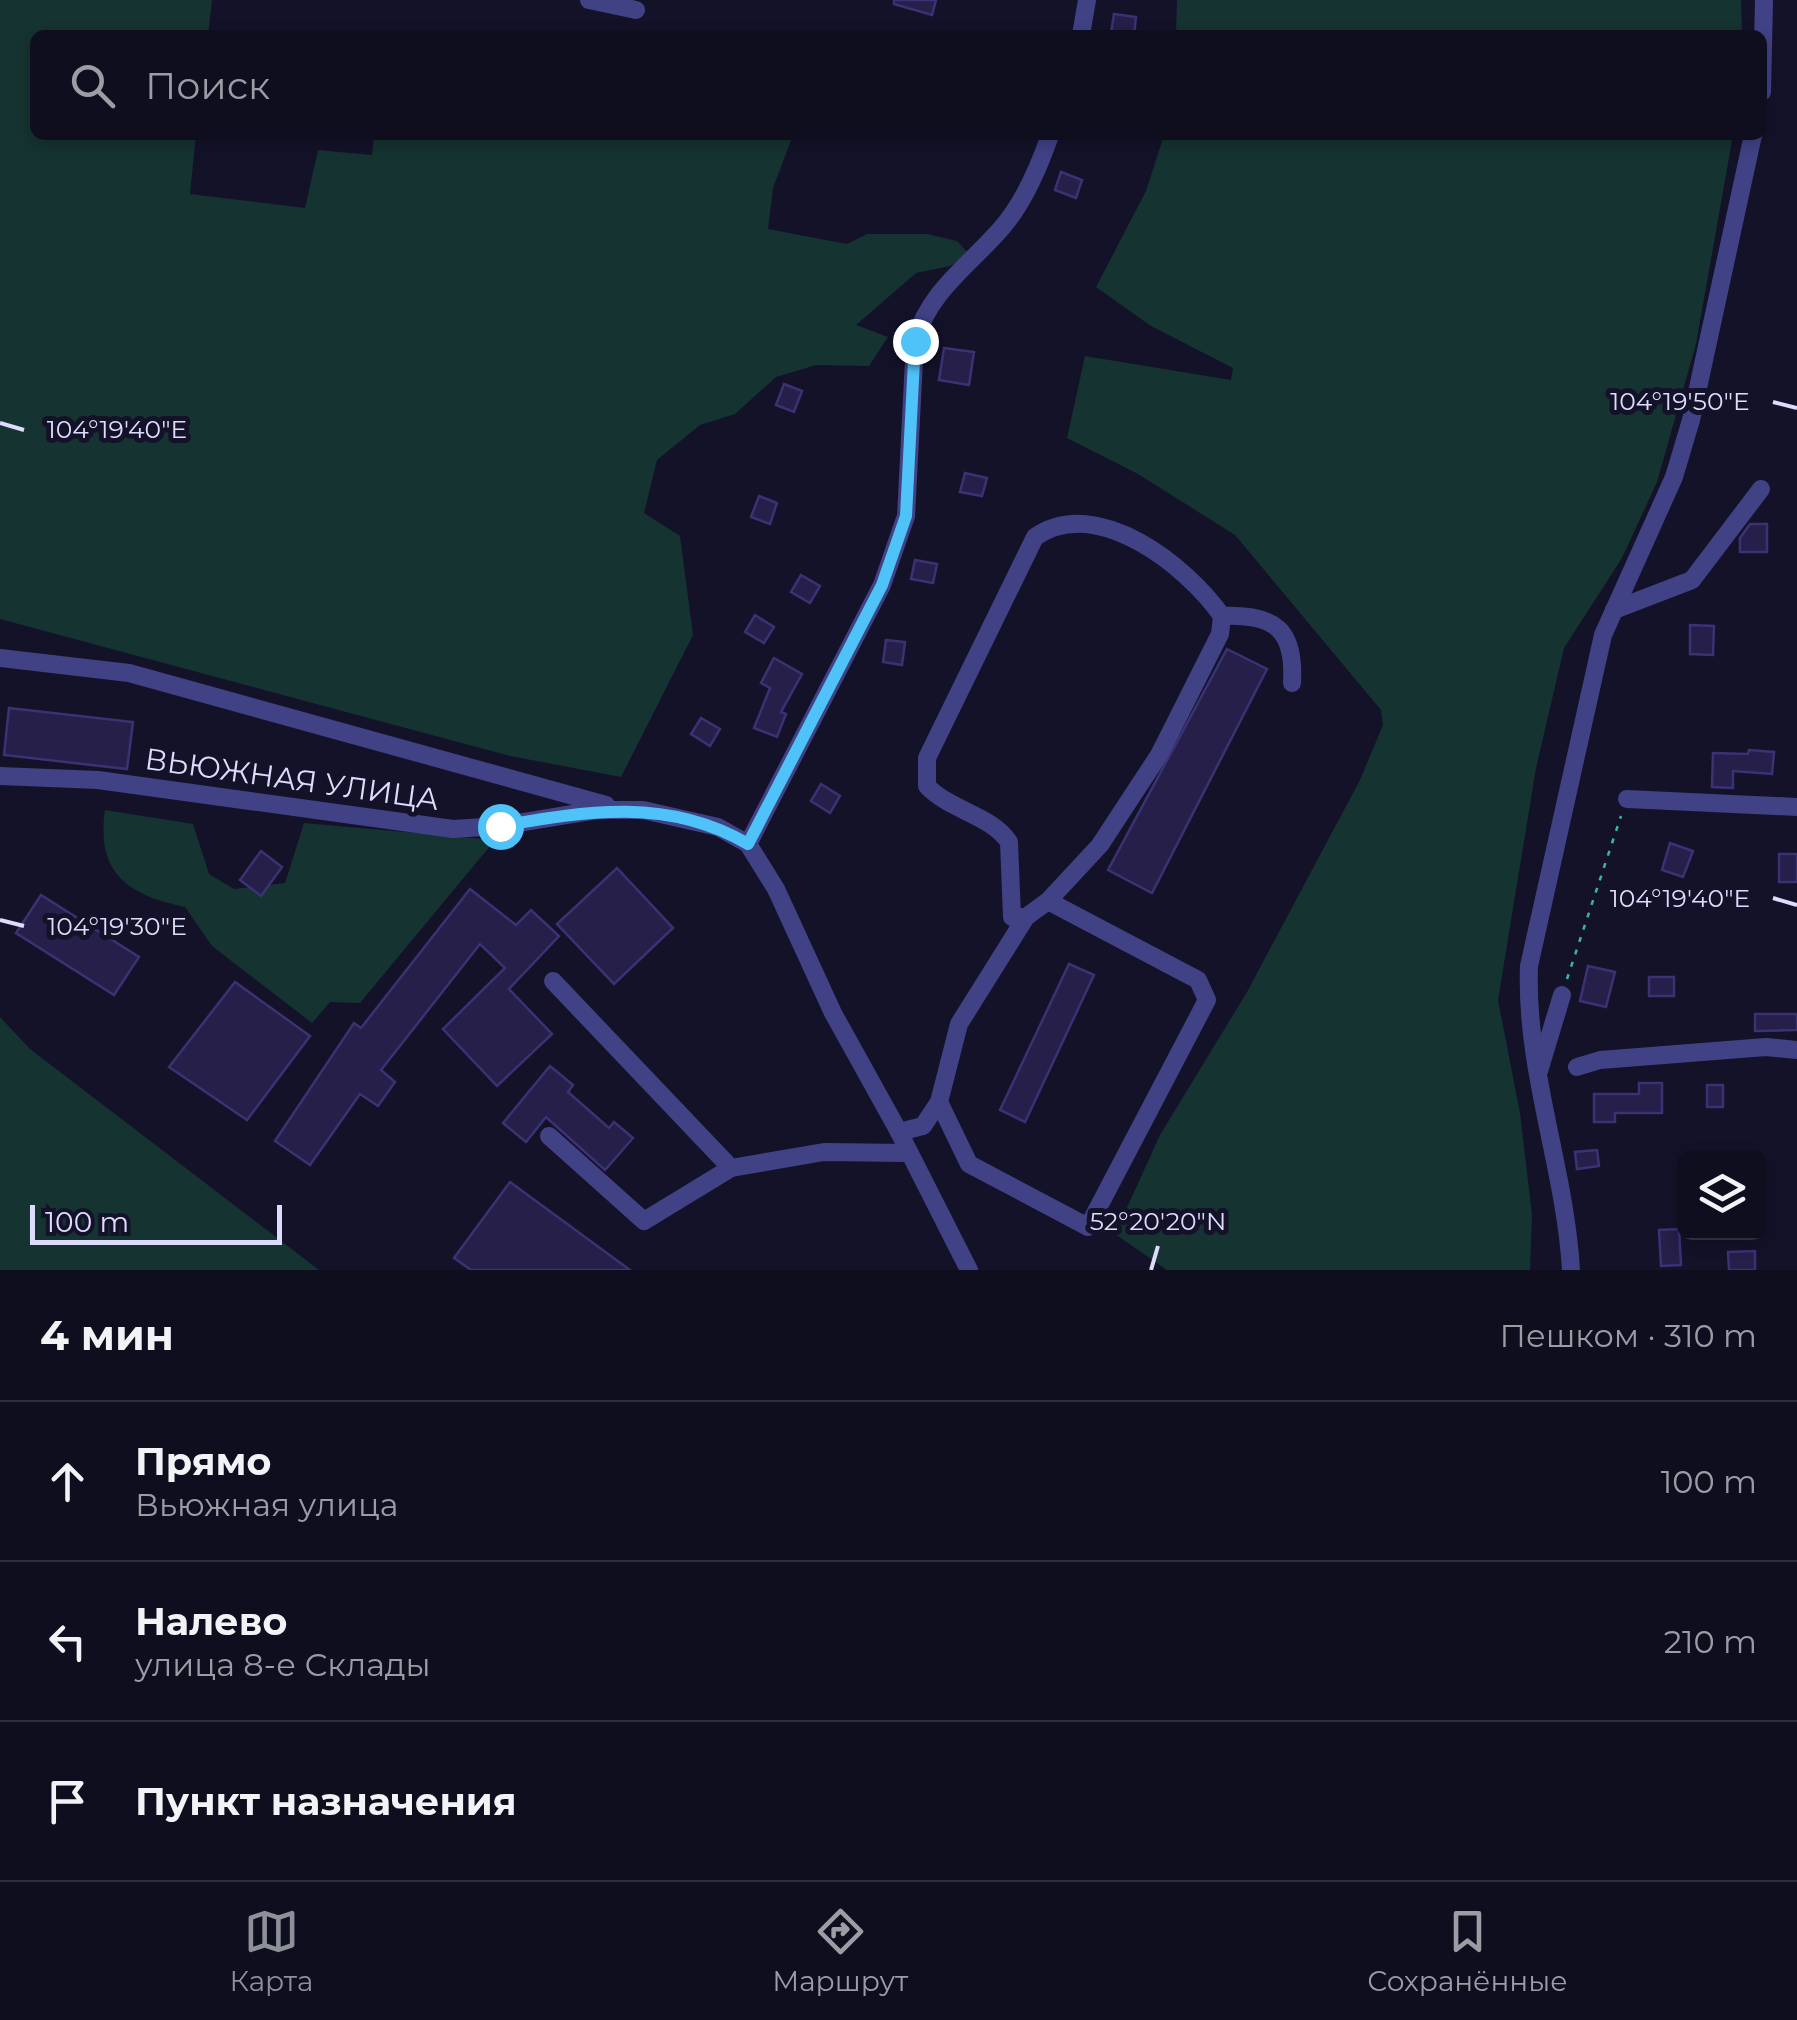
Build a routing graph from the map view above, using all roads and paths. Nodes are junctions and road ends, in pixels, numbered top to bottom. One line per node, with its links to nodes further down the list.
1 (589, 0): 4 (street)
2 (1087, 0): 5 (street)
3 (1764, 0): 6 (street)
4 (636, 10)
5 (1081, 30)
6 (1763, 30)
7 (1048, 140): 18 (street)
8 (1753, 140): 10 (street)
9 (1761, 489): 10 (street)
10 (1614, 610): 25 (street)
11 (1222, 616): 13 (street); 19 (street); 20 (street)
12 (0, 658): 17 (street)
13 (1292, 684)
14 (0, 776): 17 (street, ВЬЮЖНАЯ УЛИЦА)
15 (1627, 799): 16 (street); 22 (path)
16 (1797, 807)
17 (626, 810): 18 (street, ВЬЮЖНАЯ УЛИЦА)
18 (748, 844): 27 (street)
19 (1048, 901): 20 (street); 26 (street)
20 (1026, 917): 26 (street)
21 (554, 981): 30 (street)
22 (1562, 995): 25 (street)
23 (1797, 1050): 24 (street)
24 (1576, 1067)
25 (1536, 1080): 32 (street)
26 (939, 1102): 27 (street)
27 (900, 1132): 29 (street)
28 (549, 1136): 30 (street)
29 (907, 1153): 30 (street); 31 (street)
30 (730, 1168)
31 (968, 1270)
32 (1571, 1270)

